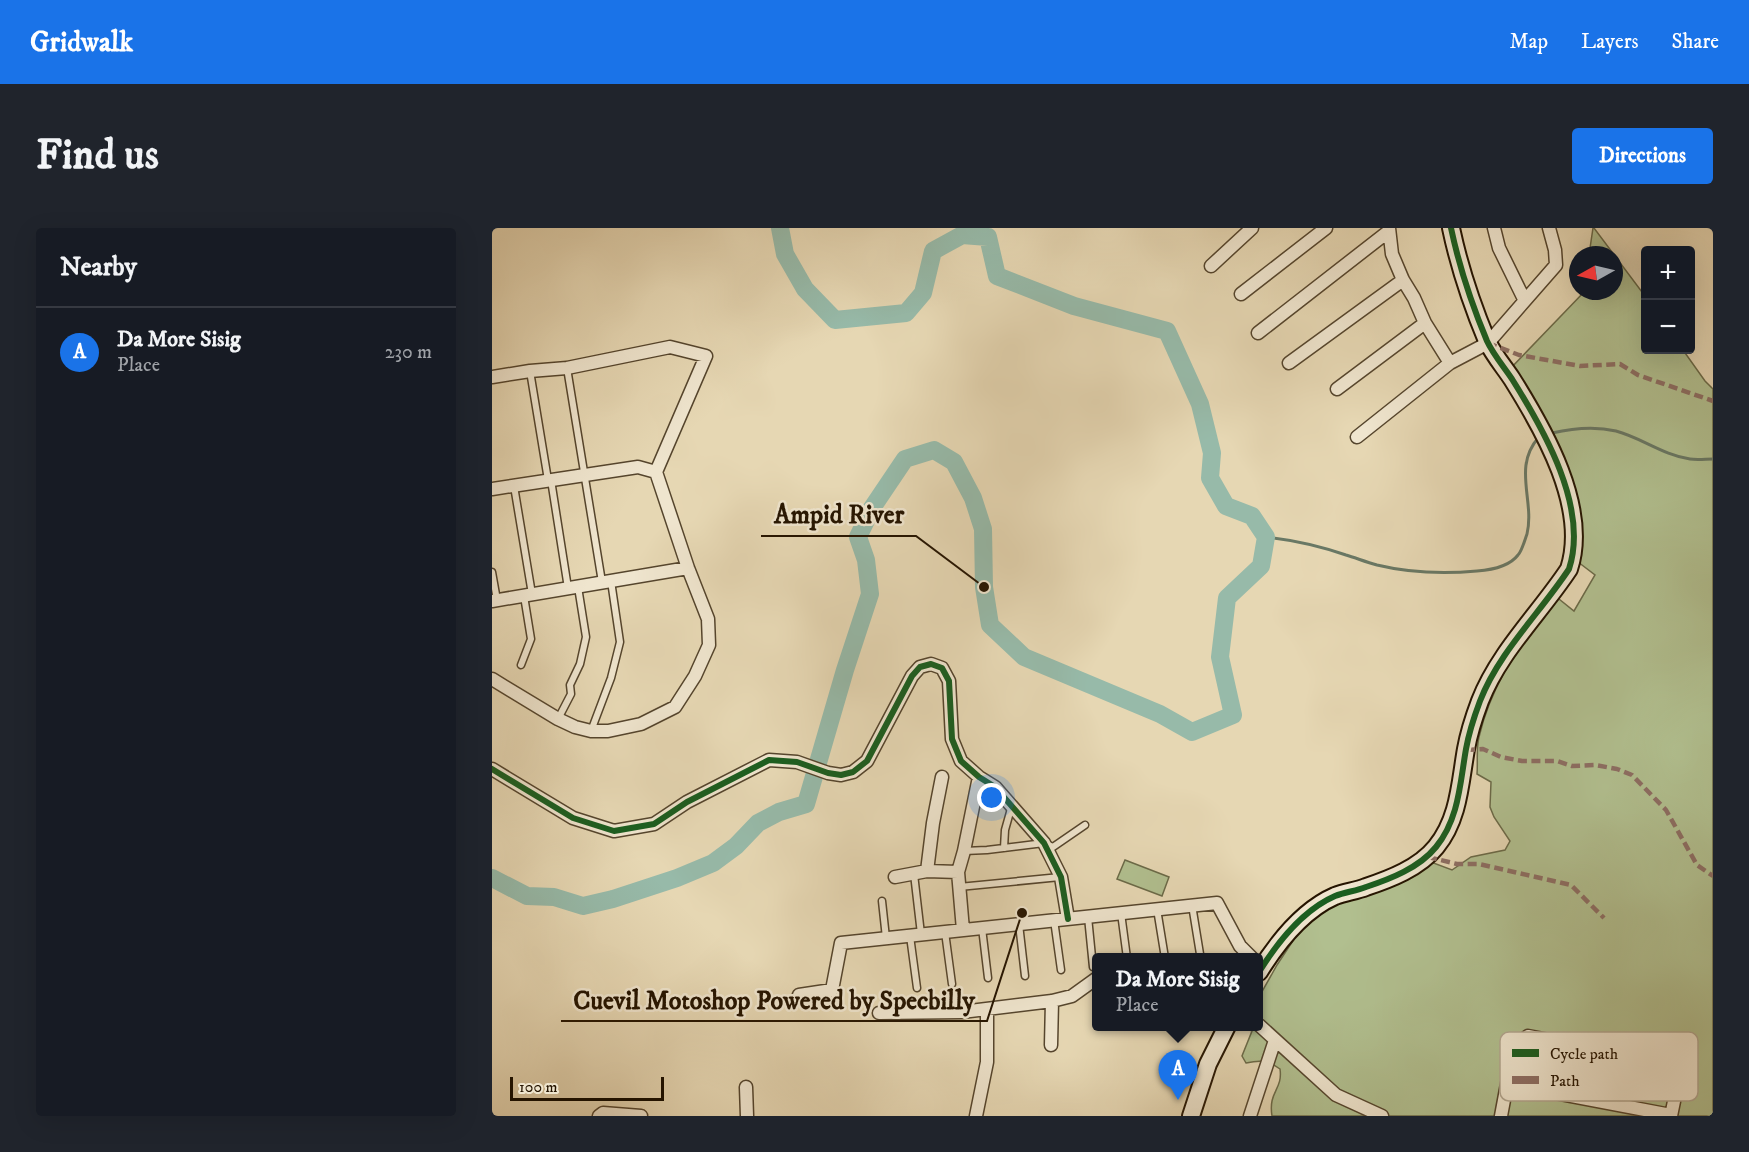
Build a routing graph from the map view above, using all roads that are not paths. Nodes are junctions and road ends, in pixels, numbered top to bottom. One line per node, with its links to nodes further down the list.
1 (1252, 228): 7 (street)
2 (1326, 228): 9 (street)
3 (1451, 228): 13 (street)
4 (1494, 228): 10 (street)
5 (1549, 228): 10 (street)
6 (1389, 229): 8 (street); 12 (street)
7 (1212, 266)
8 (1403, 280): 11 (street); 14 (street)
9 (1241, 294)
10 (1524, 299): 13 (street)
11 (1425, 323): 15 (street); 19 (street)
12 (1258, 333)
13 (1488, 343): 15 (street); 68 (street)
14 (1289, 363)
15 (1450, 363): 20 (street)
16 (567, 368): 17 (street); 21 (street); 22 (lane)
17 (530, 370): 18 (street); 23 (lane)
18 (492, 377)
19 (1337, 389)
20 (1357, 437)
21 (656, 472): 22 (street); 26 (street)
22 (584, 475): 23 (street); 28 (lane)
23 (549, 481): 24 (street); 29 (lane)
24 (514, 486): 25 (street); 30 (lane)
25 (492, 489)
26 (688, 568): 28 (street); 35 (street)
27 (492, 572): 31 (lane)
28 (606, 582): 29 (street); 35 (lane)
29 (573, 587): 30 (street); 34 (lane)
30 (528, 595): 31 (street); 32 (lane)
31 (494, 601)
32 (522, 665)
33 (492, 679): 34 (street)
34 (558, 719): 35 (street)
35 (591, 732)
36 (492, 769): 38 (street)
37 (942, 777): 44 (street)
38 (979, 777): 39 (street); 43 (street)
39 (1012, 804): 41 (street); 42 (lane)
40 (1085, 825): 41 (lane)
41 (1044, 843): 42 (lane); 48 (street)
42 (1004, 848): 43 (lane)
43 (964, 851): 45 (street)
44 (927, 871): 45 (street); 46 (street)
45 (958, 872): 49 (street)
46 (914, 874): 47 (street); 61 (lane)
47 (895, 877)
48 (1061, 877): 49 (lane); 55 (street)
49 (959, 887): 59 (street)
50 (882, 901): 62 (lane)
51 (1192, 905): 52 (street); 66 (lane); 67 (street)
52 (1157, 909): 53 (street); 65 (lane)
53 (1121, 913): 54 (street); 64 (lane)
54 (1088, 916): 55 (street); 63 (lane)
55 (1068, 919): 56 (street)
56 (1054, 920): 57 (street); 69 (lane)
57 (1018, 924): 58 (street); 71 (lane)
58 (982, 928): 59 (street); 72 (lane)
59 (963, 930): 60 (street)
60 (945, 932): 61 (street); 73 (lane)
61 (915, 935): 62 (street); 74 (lane)
62 (886, 939): 75 (street)
63 (1093, 953)
64 (1126, 953)
65 (1164, 953)
66 (1200, 953)
67 (1247, 953)
68 (1263, 960)
69 (1060, 970)
70 (1092, 975): 76 (street)
71 (1025, 976)
72 (988, 978)
73 (952, 984)
74 (917, 988)
75 (799, 995)
76 (1053, 1001): 77 (street); 82 (street)
77 (987, 1009): 78 (street); 90 (street)
78 (879, 1013)
79 (1263, 1029): 81 (street)
80 (1224, 1031): 91 (street)
81 (1275, 1040): 92 (street); 93 (street)
82 (1051, 1045)
83 (746, 1087): 89 (street)
84 (1504, 1101): 94 (street)
85 (1594, 1101): 95 (street)
86 (1674, 1101): 95 (street)
87 (599, 1116): 88 (street)
88 (640, 1116)
89 (747, 1116)
90 (976, 1116)
91 (1191, 1116)
92 (1250, 1116)
93 (1382, 1116)
94 (1501, 1116)
95 (1671, 1116)

